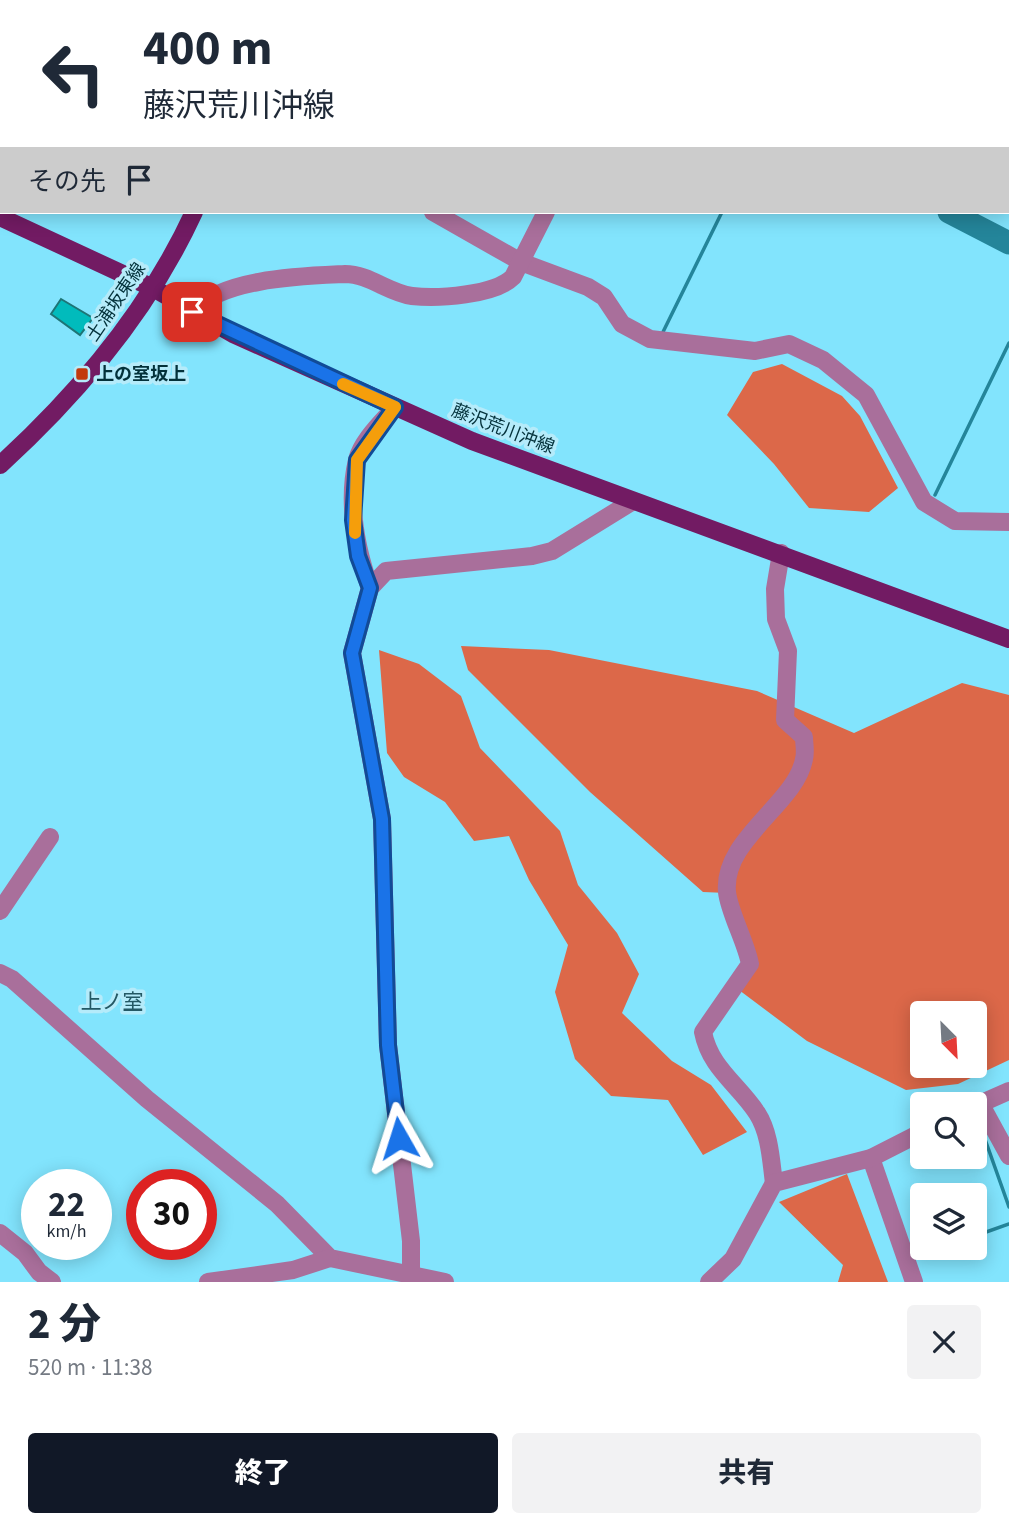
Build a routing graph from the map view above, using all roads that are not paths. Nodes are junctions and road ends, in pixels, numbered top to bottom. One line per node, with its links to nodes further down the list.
1 (193, 214): 6 (main road, 土浦坂東線)
2 (437, 214): 5 (street)
3 (546, 214): 5 (street)
4 (2, 215): 6 (main road, 藤沢荒川沖線)
5 (521, 262): 7 (street); 11 (street)
6 (153, 288): 7 (main road, 藤沢荒川沖線); 9 (main road, 土浦坂東線)
7 (192, 312): 8 (main road, 藤沢荒川沖線)
8 (395, 407): 10 (main road, 藤沢荒川沖線); 13 (street)
9 (0, 466)
10 (633, 501): 12 (main road, 藤沢荒川沖線); 13 (street)
11 (1009, 522)
12 (781, 553): 14 (main road, 藤沢荒川沖線); 24 (street)
13 (370, 588): 27 (street)
14 (1009, 639)
15 (50, 837): 16 (street)
16 (0, 911)
17 (0, 973): 26 (street)
18 (1009, 1091): 19 (street)
19 (987, 1101)
20 (987, 1120): 22 (street)
21 (910, 1138): 23 (street)
22 (1009, 1156)
23 (871, 1158): 24 (street); 32 (street)
24 (774, 1183): 31 (street)
25 (0, 1233): 28 (street)
26 (330, 1258): 27 (street); 29 (street)
27 (412, 1278): 30 (street)
28 (51, 1282)
29 (208, 1282)
30 (445, 1282)
31 (709, 1282)
32 (914, 1282)

